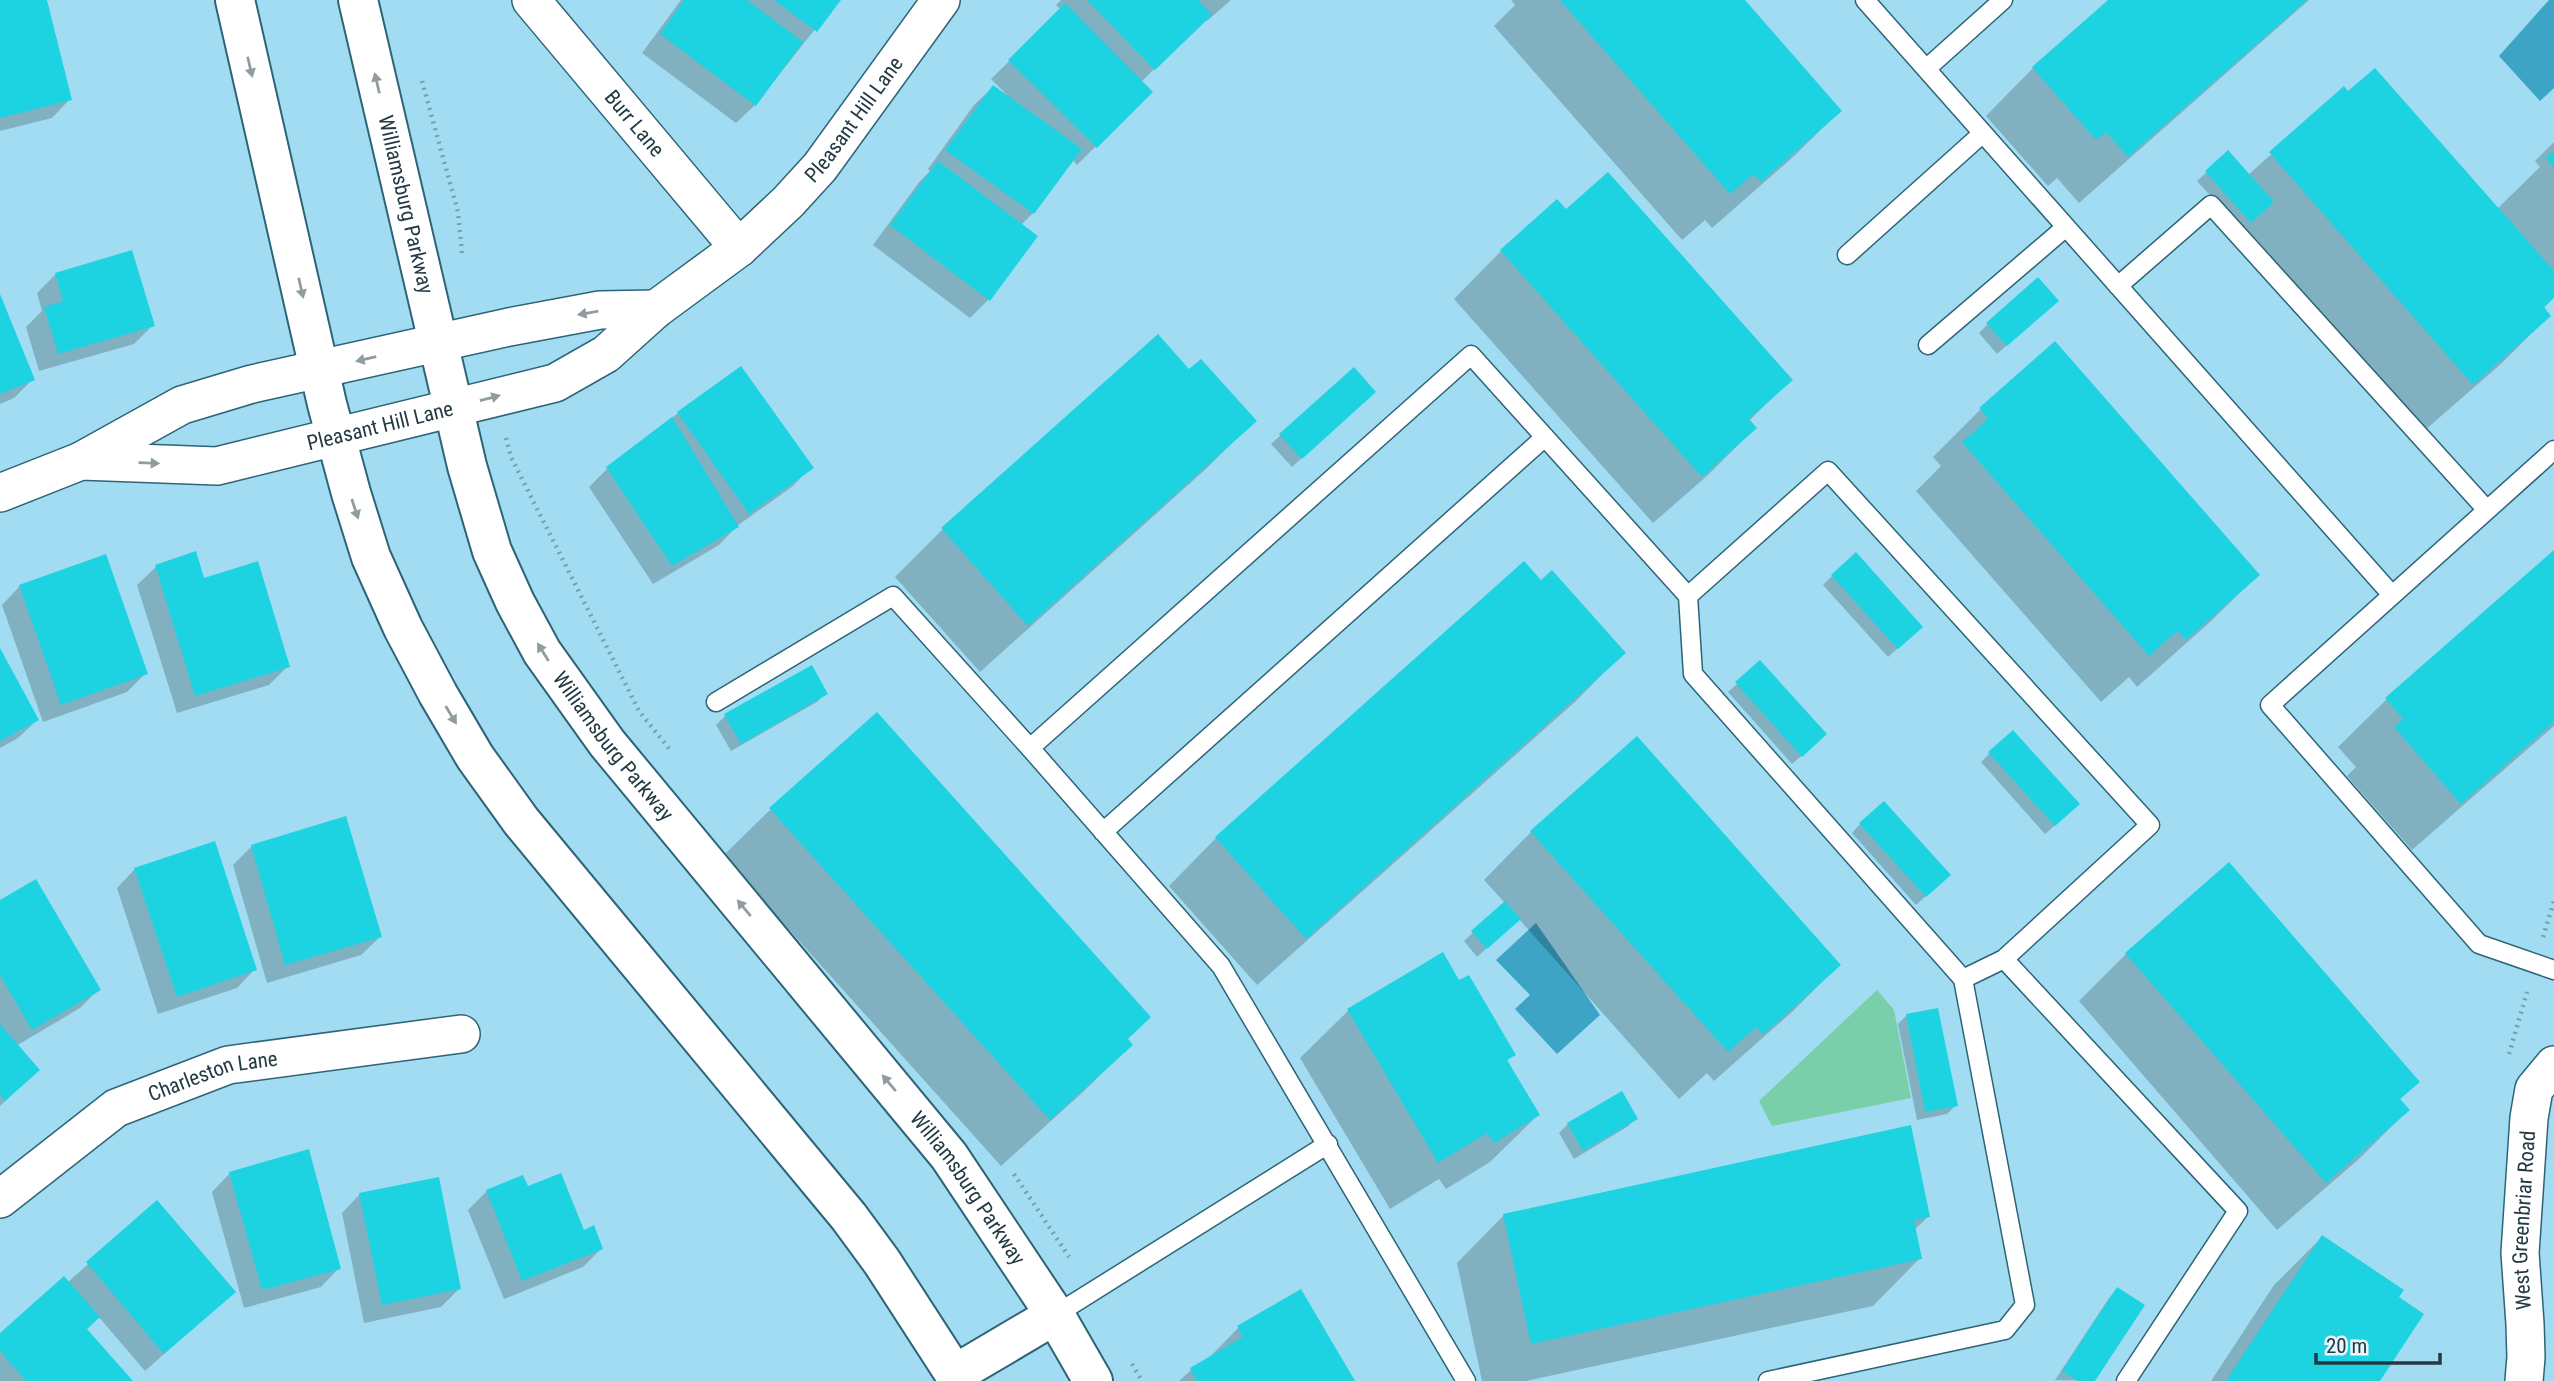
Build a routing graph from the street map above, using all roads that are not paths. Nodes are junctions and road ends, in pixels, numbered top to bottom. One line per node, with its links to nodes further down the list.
1 (235, 0): 16 (street, one-way to 16)
2 (358, 0): 14 (street, Williamsburg Parkway, one-way to 2)
3 (531, 0): 10 (street, Burr Lane)
4 (942, 0): 10 (street, Pleasant Hill Lane)
5 (1865, 0): 7 (lane)
6 (2003, 0): 7 (lane)
7 (1926, 69): 8 (lane)
8 (1983, 133): 9 (lane); 11 (lane)
9 (2066, 227): 12 (lane); 15 (lane)
10 (739, 247): 13 (street, Pleasant Hill Lane)
11 (1847, 255)
12 (2118, 286): 23 (lane); 24 (lane)
13 (656, 309): 14 (street, Pleasant Hill Lane, one-way to 14); 17 (street, Pleasant Hill Lane, one-way to 13)
14 (437, 343): 16 (street, Pleasant Hill Lane, one-way to 16); 17 (street, Williamsburg Parkway)
15 (1928, 345)
16 (319, 369): 18 (street); 21 (street, Pleasant Hill Lane)
17 (453, 408): 18 (street, Pleasant Hill Lane); 36 (street, Williamsburg Parkway, one-way to 17)
18 (336, 437): 21 (street, Pleasant Hill Lane, one-way to 18); 37 (street, one-way to 37)
19 (1545, 437): 25 (lane); 27 (lane); 28 (lane)
20 (2554, 450): 23 (lane)
21 (81, 461): 22 (street, Pleasant Hill Lane)
22 (0, 493)
23 (2487, 510): 24 (lane)
24 (2392, 595): 30 (lane)
25 (1688, 596): 29 (lane); 31 (lane)
26 (716, 702): 27 (lane)
27 (1030, 748): 28 (lane)
28 (1103, 832): 34 (lane)
29 (2004, 959): 31 (lane); 41 (lane)
30 (2554, 970)
31 (1963, 979): 40 (lane)
32 (461, 1034): 35 (street, Charleston Lane)
33 (2554, 1065): 42 (street, West Greenbriar Road)
34 (1328, 1144): 36 (lane); 39 (lane)
35 (0, 1199)
36 (1055, 1315): 37 (street); 38 (street, Williamsburg Parkway)
37 (957, 1377)
38 (1093, 1381)
39 (1466, 1381)
40 (1768, 1381)
41 (2126, 1381)
42 (2524, 1381)

